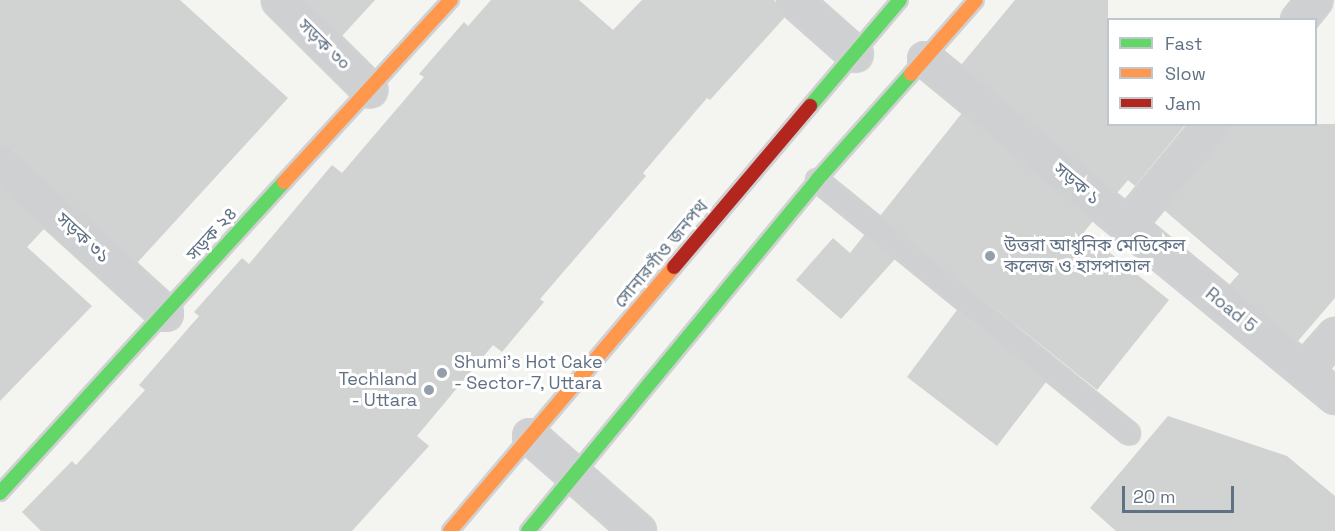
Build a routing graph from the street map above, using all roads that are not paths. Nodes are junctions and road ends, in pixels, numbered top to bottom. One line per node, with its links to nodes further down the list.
1 (279, 0): 10 (street, সড়ক ৩০)
2 (451, 0): 10 (main road, সড়ক ২৪)
3 (794, 0): 8 (street)
4 (900, 0): 8 (main road, সোনারগাঁও জনপথ)
5 (976, 0): 9 (main road)
6 (1314, 0): 7 (street)
7 (1300, 18)
8 (855, 54): 20 (main road, সোনারগাঁও জনপথ)
9 (925, 59): 13 (main road); 14 (street, সড়ক ১)
10 (369, 89): 15 (main road, সড়ক ২৪)
11 (1209, 126): 14 (street)
12 (0, 163): 15 (street, সড়ক ৩১)
13 (817, 180): 19 (lane); 21 (main road)
14 (1127, 225): 17 (street, Road 5)
15 (165, 313): 22 (main road, সড়ক ২৪)
16 (1335, 334): 17 (street)
17 (1304, 370): 18 (street, Road 5)
18 (1335, 396)
19 (1128, 434)
20 (530, 436): 21 (street); 23 (main road, সোনারগাঁও জনপথ)
21 (575, 475): 24 (main road); 25 (street)
22 (0, 493)
23 (450, 531)
24 (528, 531)
25 (638, 531)

